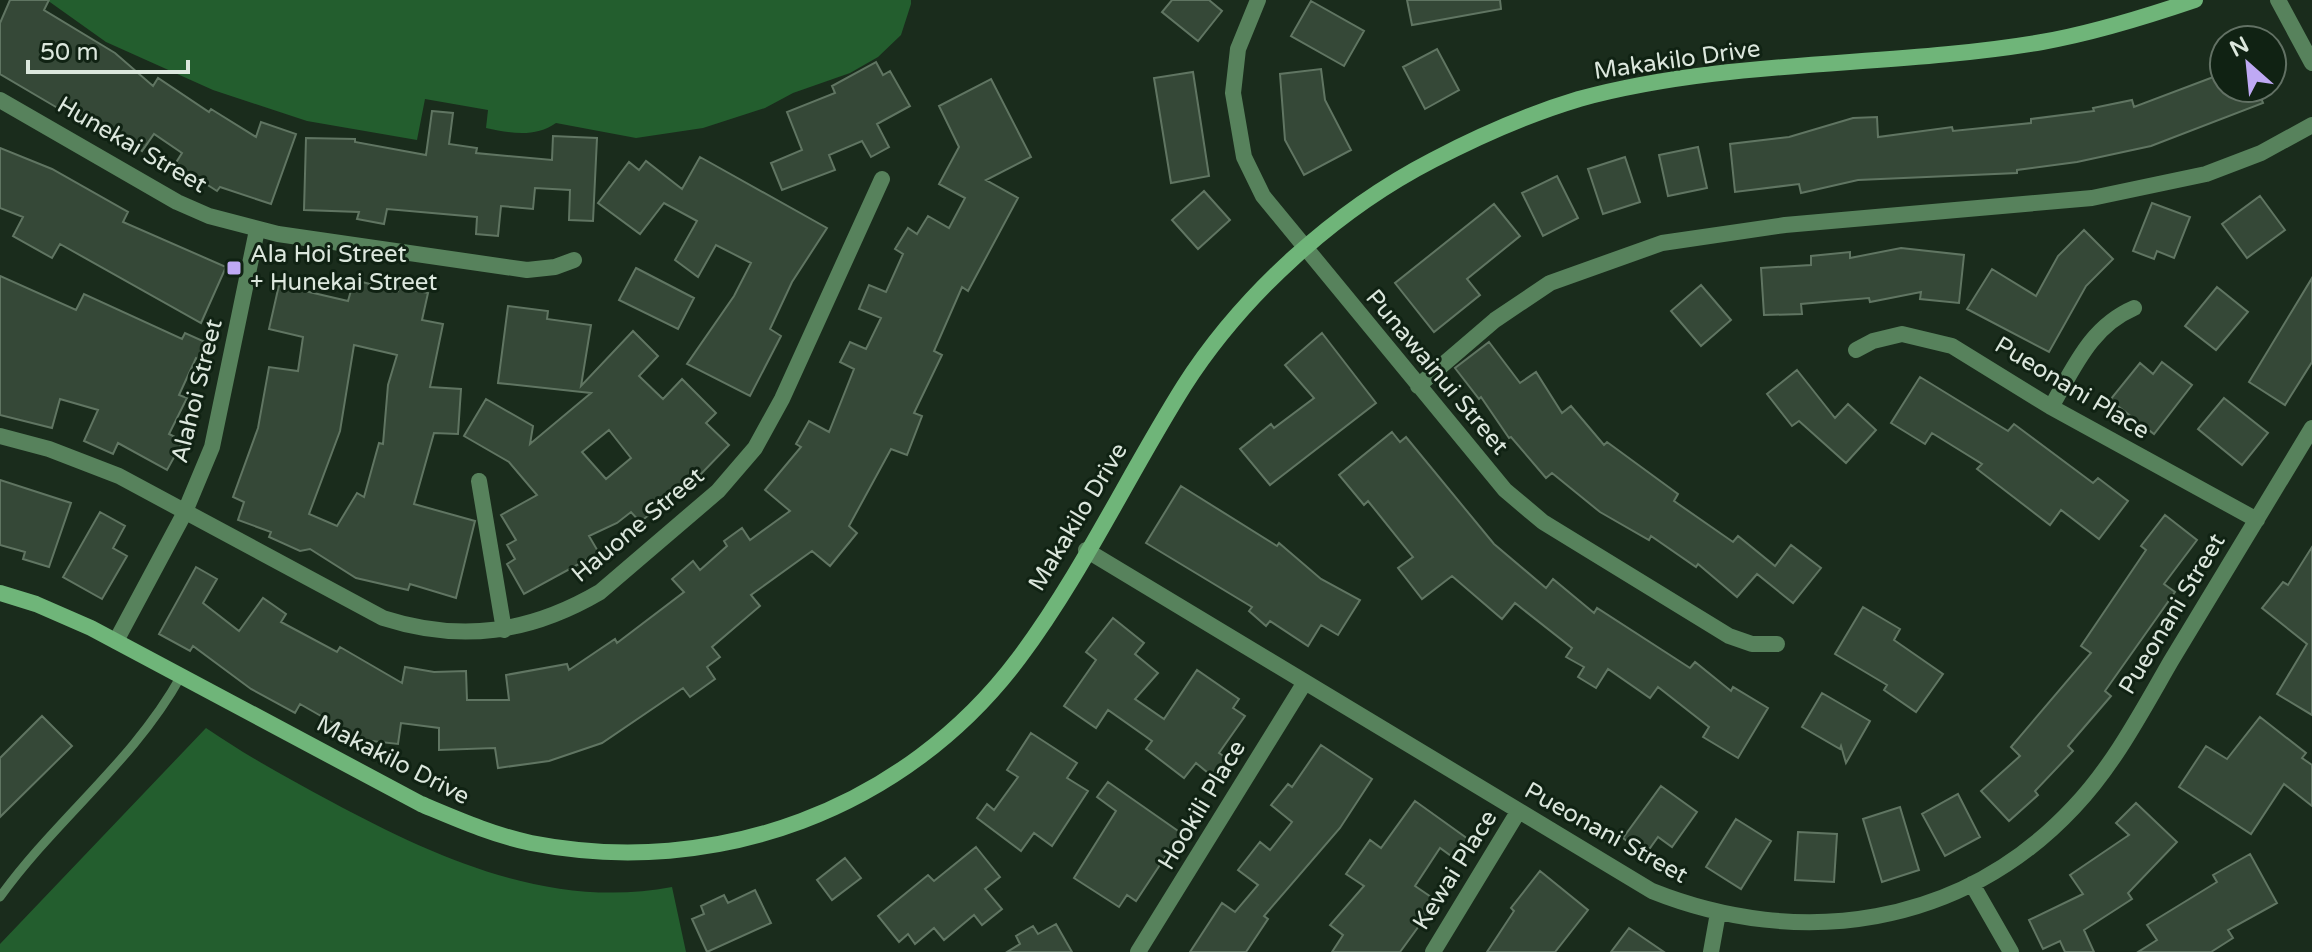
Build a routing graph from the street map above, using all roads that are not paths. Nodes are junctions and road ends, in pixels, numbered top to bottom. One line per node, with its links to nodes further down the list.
1 (1258, 0): 9 (street, Punawainui Street)
2 (2195, 0): 9 (street, Makakilo Drive)
3 (2278, 0): 4 (street)
4 (2312, 63)
5 (0, 100): 8 (street, Hunekai Street)
6 (2312, 125): 13 (street)
7 (882, 179): 22 (street, Hauone Street)
8 (257, 230): 10 (street, Hunekai Street); 18 (street, Alahoi Street)
9 (1305, 250): 13 (street, Punawainui Street); 20 (street, Makakilo Drive)
10 (574, 260)
11 (2134, 308): 14 (street)
12 (1856, 350): 14 (street, Pueonani Place)
13 (1418, 386): 24 (street, Punawainui Street)
14 (2051, 407): 19 (street, Pueonani Place)
15 (2312, 428): 19 (street, Pueonani Street)
16 (0, 436): 18 (street, Hauone Street)
17 (479, 481): 22 (street)
18 (184, 514): 22 (street, Hauone Street); 23 (street, Alahoi Street)
19 (2257, 520): 28 (street, Pueonani Street)
20 (1086, 550): 25 (street, Makakilo Drive); 26 (street, Pueonani Street)
21 (0, 593): 23 (street, Makakilo Drive)
22 (504, 630)
23 (116, 641): 25 (street, Makakilo Drive)
24 (1777, 644)
25 (181, 676): 29 (lane)
26 (1305, 682): 27 (street, Pueonani Street); 31 (street, Hookili Place)
27 (1518, 812): 30 (street, Pueonani Street); 32 (street, Kewai Place)
28 (1972, 884): 30 (street, Pueonani Street); 34 (street)
29 (0, 897)
30 (1718, 913): 33 (street)
31 (1138, 952)
32 (1433, 952)
33 (1711, 952)
34 (2011, 952)

